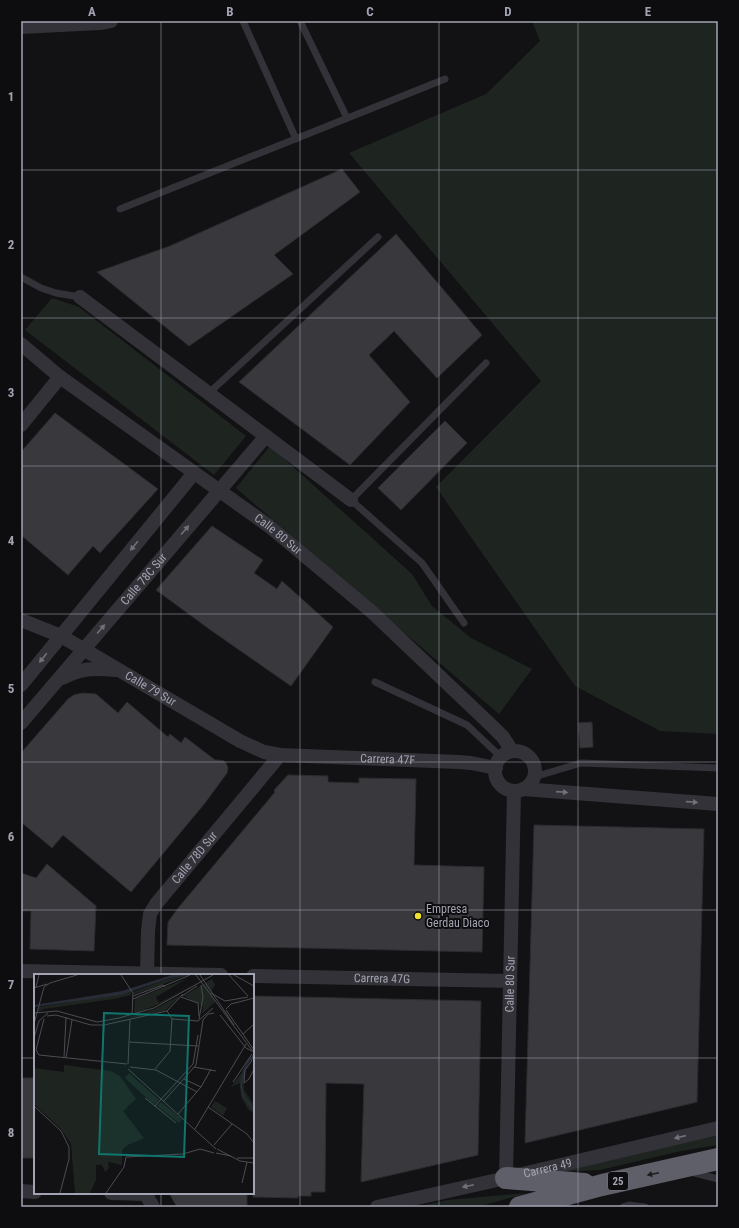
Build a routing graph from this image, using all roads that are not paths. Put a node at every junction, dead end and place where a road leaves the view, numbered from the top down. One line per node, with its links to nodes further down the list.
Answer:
1 (111, 21): 4 (street)
2 (243, 21): 7 (lane)
3 (300, 21): 6 (lane)
4 (21, 27)
5 (445, 79): 6 (lane)
6 (347, 118): 7 (lane)
7 (296, 139): 8 (lane)
8 (120, 209)
9 (378, 237): 15 (lane)
10 (21, 278): 11 (lane)
11 (80, 297): 15 (street)
12 (21, 344): 14 (street, Calle 80 Sur)
13 (486, 363): 20 (lane)
14 (60, 377): 16 (street); 18 (street, Calle 80 Sur)
15 (209, 393): 17 (street)
16 (21, 425)
17 (266, 436): 19 (street, Calle 78C Sur); 20 (street)
18 (194, 473): 19 (street, Calle 80 Sur); 23 (street, one-way to 23)
19 (219, 491): 24 (street, Calle 78C Sur, one-way to 19); 32 (street, Calle 80 Sur)
20 (351, 500): 22 (lane)
21 (21, 620): 23 (street, Calle 79 Sur)
22 (464, 623)
23 (61, 636): 24 (street, Calle 79 Sur); 28 (street, one-way to 28)
24 (84, 649): 25 (street, Calle 79 Sur); 26 (street, Calle 78C Sur)
25 (118, 670): 26 (street); 31 (street, Calle 79 Sur)
26 (58, 680): 29 (street, Calle 78C Sur)
27 (376, 682): 32 (lane)
28 (22, 683): 29 (street)
29 (47, 693): 30 (street, Calle 78C Sur)
30 (21, 723)
31 (280, 756): 32 (street, Carrera 47F); 38 (street, Calle 78D Sur)
32 (503, 759): 34 (street); 35 (street)
33 (718, 768): 34 (lane)
34 (534, 777): 35 (street)
35 (518, 790): 36 (street, one-way to 36); 40 (street, Calle 80 Sur)
36 (718, 804)
37 (21, 971): 38 (street)
38 (147, 974)
39 (254, 976): 40 (street, Carrera 47G)
40 (510, 981): 44 (street, Calle 80 Sur)
41 (718, 1128): 44 (street, Carrera 49, one-way to 44)
42 (718, 1159): 43 (highway, 25)
43 (676, 1168): 45 (lane); 46 (highway, 25, one-way to 46)
44 (506, 1178): 46 (highway); 51 (street, Carrera 49, one-way to 51)
45 (718, 1179)
46 (602, 1185): 52 (highway, 25)
47 (21, 1191): 48 (street)
48 (34, 1192)
49 (146, 1194): 50 (street)
50 (153, 1207)
51 (376, 1207)
52 (520, 1207)
53 (623, 1207): 54 (lane)
54 (645, 1207)

